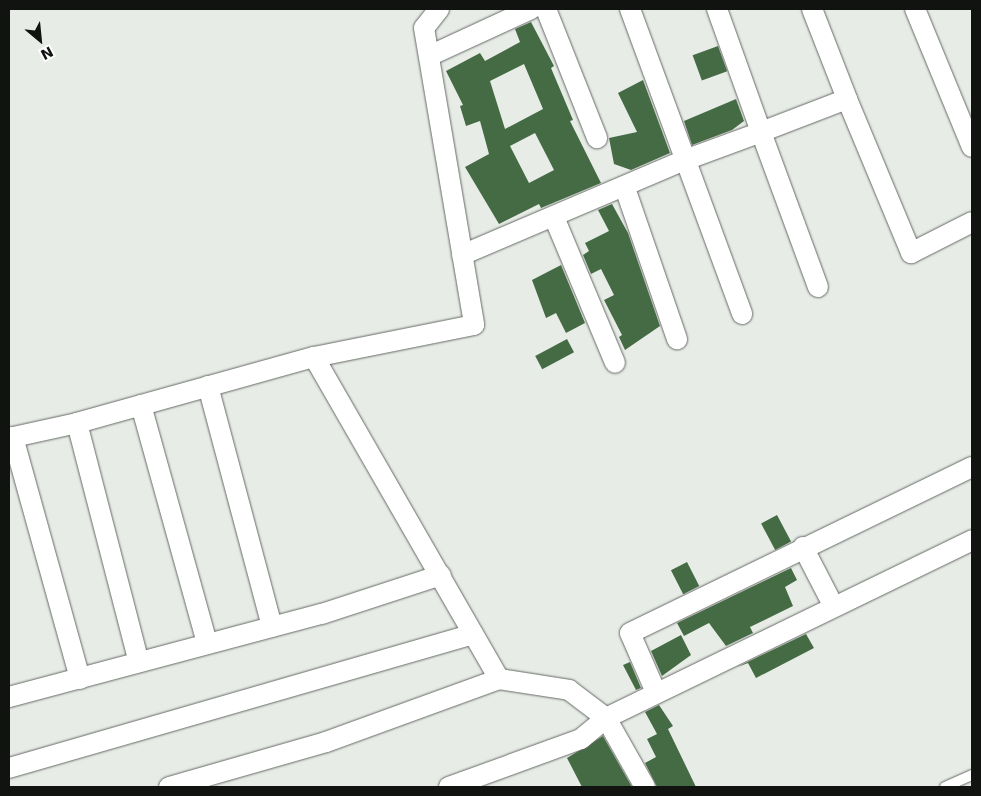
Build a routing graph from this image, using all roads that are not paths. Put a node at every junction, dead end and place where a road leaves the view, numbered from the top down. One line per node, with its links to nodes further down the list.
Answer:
1 (439, 9): 8 (street)
2 (531, 9): 8 (street)
3 (546, 9): 11 (street)
4 (630, 9): 13 (street)
5 (717, 9): 10 (street)
6 (812, 9): 9 (street)
7 (915, 9): 12 (street)
8 (429, 56): 17 (street)
9 (847, 99): 10 (street); 16 (street)
10 (761, 132): 13 (street); 18 (street)
11 (597, 138)
12 (972, 147)
13 (685, 160): 14 (street); 19 (street)
14 (625, 188): 15 (street); 20 (street)
15 (554, 217): 17 (street); 22 (street)
16 (972, 222)
17 (462, 255): 21 (street)
18 (818, 287)
19 (742, 314)
20 (677, 339)
21 (314, 357): 23 (street); 30 (street)
22 (615, 363)
23 (208, 386): 24 (street); 32 (street)
24 (141, 406): 25 (street); 34 (street)
25 (77, 423): 26 (street); 35 (street)
26 (11, 437): 36 (street)
27 (972, 468): 29 (street)
28 (972, 540): 31 (street)
29 (802, 547): 31 (street); 38 (street)
30 (441, 575): 32 (street); 33 (street)
31 (833, 605): 38 (street)
32 (272, 627): 34 (street)
33 (473, 634): 37 (street); 41 (street)
34 (208, 643): 35 (street)
35 (139, 662): 36 (street)
36 (80, 678): 39 (street)
37 (499, 679): 40 (street); 43 (street)
38 (655, 690): 40 (street)
39 (10, 691)
40 (606, 718): 44 (street); 45 (street)
41 (9, 768)
42 (972, 775): 46 (lane)
43 (169, 787)
44 (448, 787)
45 (645, 787)
46 (945, 787)

